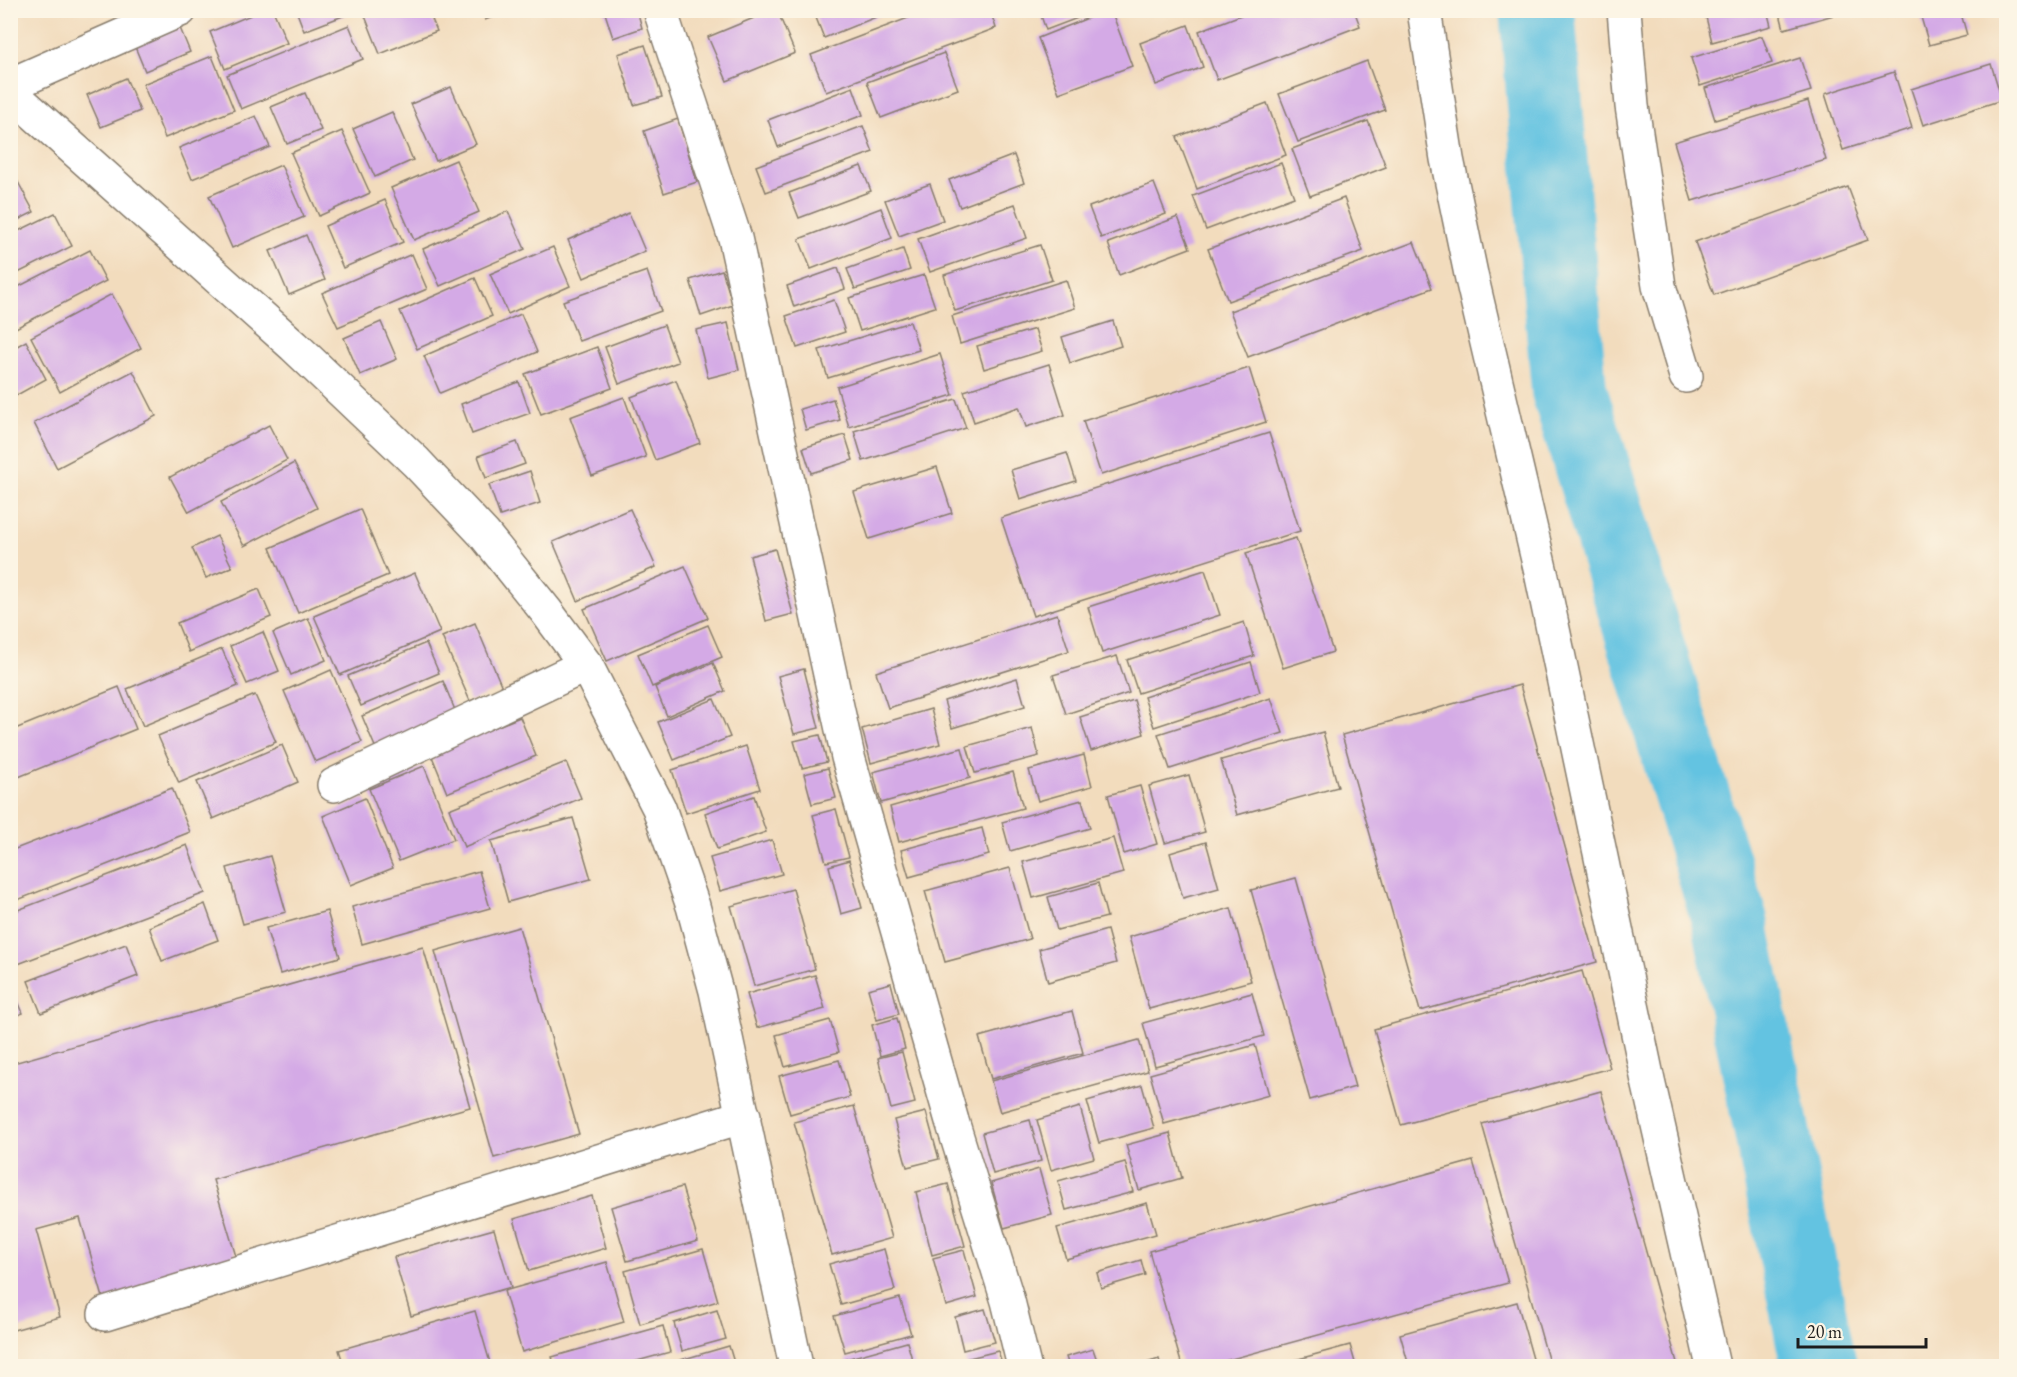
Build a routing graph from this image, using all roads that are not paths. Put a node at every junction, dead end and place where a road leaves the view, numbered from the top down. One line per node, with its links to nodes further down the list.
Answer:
1 (180, 10): 5 (street)
2 (660, 10): 13 (street)
3 (1424, 10): 14 (street)
4 (1624, 10): 7 (street)
5 (10, 85)
6 (10, 92): 8 (street)
7 (1686, 376)
8 (586, 665): 9 (street); 10 (street)
9 (334, 785)
10 (744, 1116): 11 (street); 12 (street)
11 (105, 1314)
12 (796, 1366)
13 (1024, 1366)
14 (1713, 1366)

